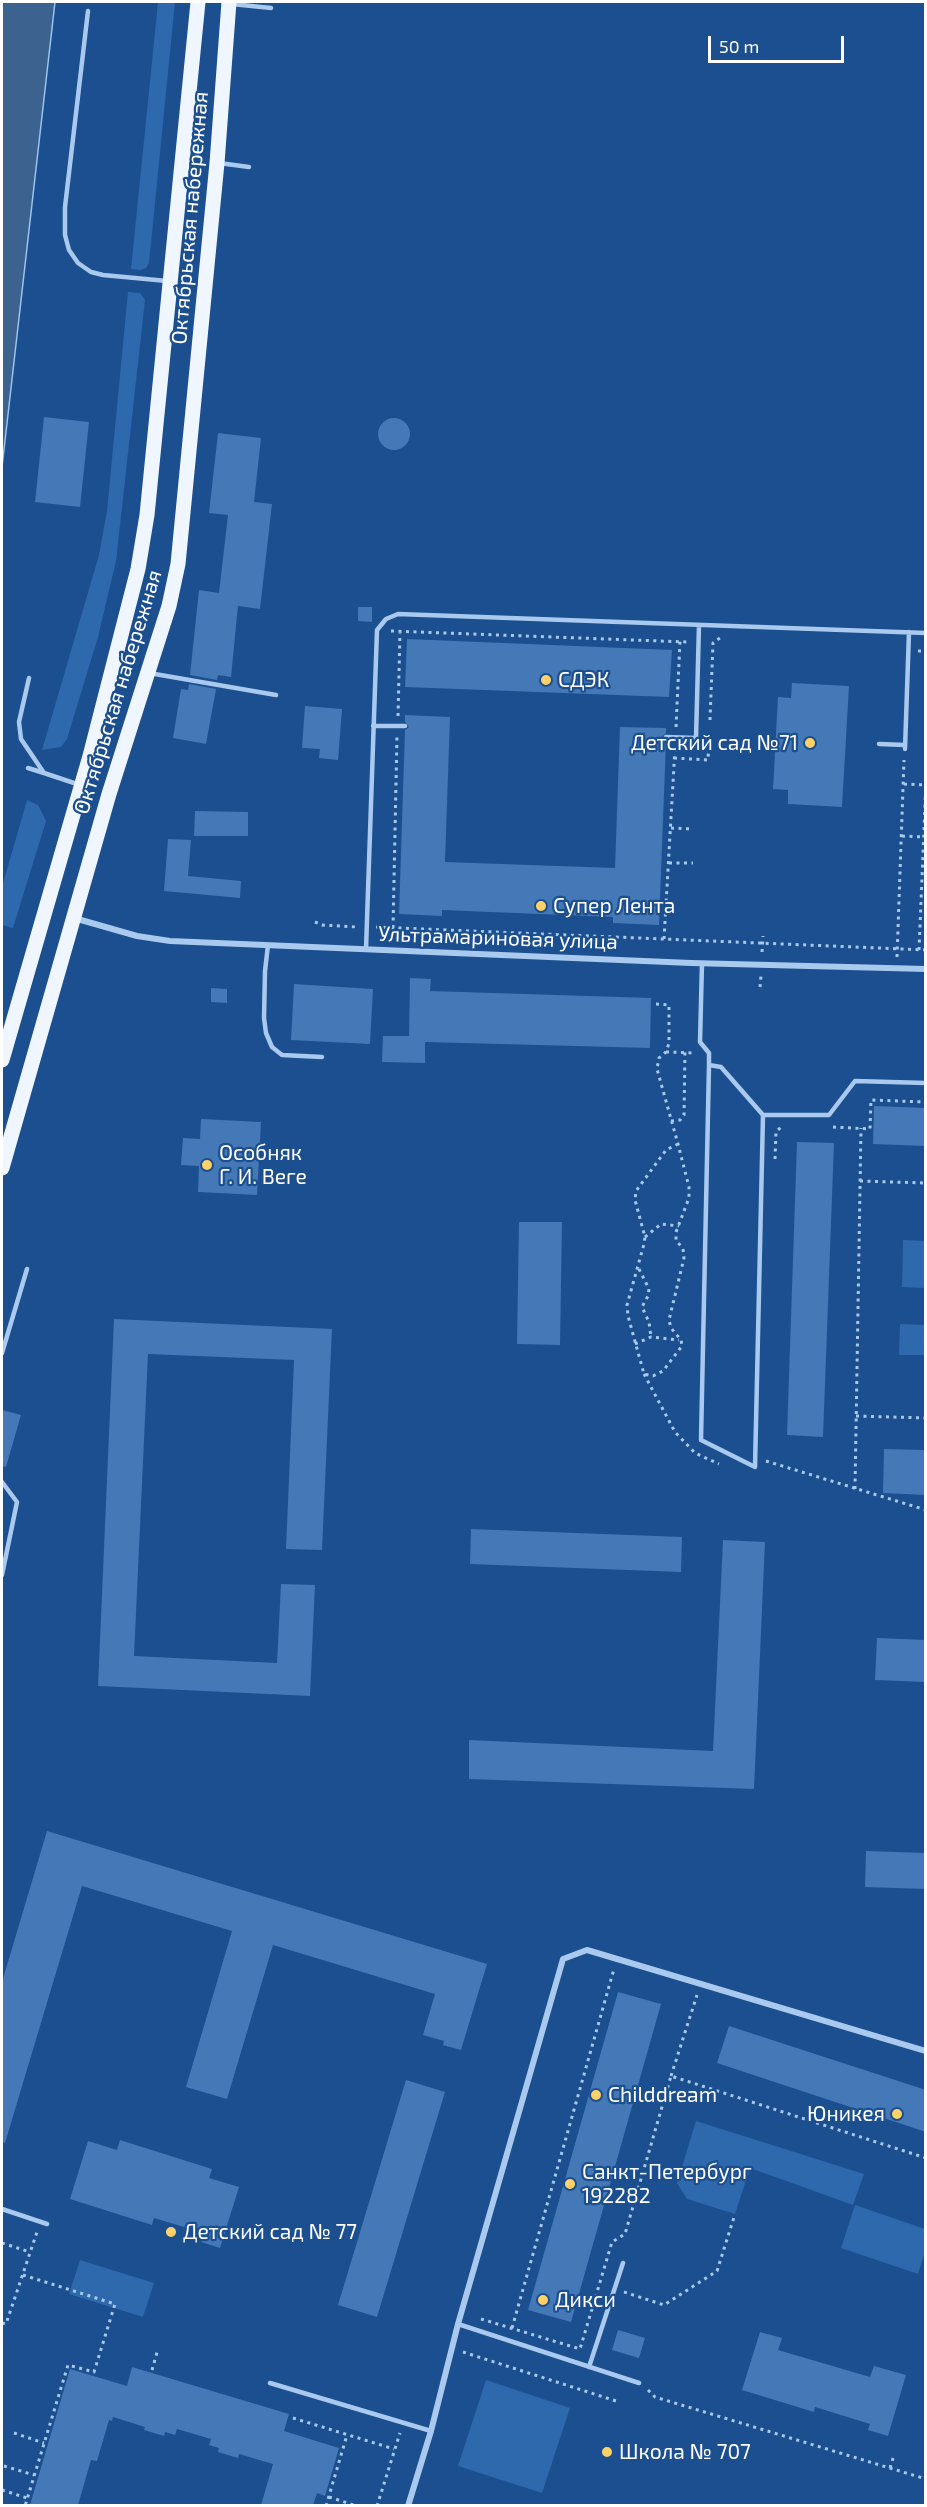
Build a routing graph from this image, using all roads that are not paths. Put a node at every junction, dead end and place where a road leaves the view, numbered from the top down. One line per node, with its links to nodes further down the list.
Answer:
1 (198, 2): 7 (main road, Октябрьская набережная)
2 (229, 3): 3 (lane); 5 (main road, Октябрьская набережная)
3 (271, 8)
4 (88, 11): 7 (lane)
5 (217, 163): 6 (lane); 11 (main road, Октябрьская набережная)
6 (249, 167)
7 (170, 281): 20 (main road, Октябрьская набережная)
8 (699, 625): 9 (lane); 14 (lane); 16 (lane)
9 (909, 632): 10 (lane); 17 (lane)
10 (926, 633)
11 (147, 672): 13 (lane); 21 (main road, Октябрьская набережная)
12 (29, 678): 19 (lane)
13 (276, 695)
14 (373, 726): 15 (lane); 23 (lane)
15 (405, 726)
16 (666, 737)
17 (879, 744)
18 (28, 768): 19 (lane)
19 (44, 773): 20 (lane)
20 (81, 786): 27 (main road, Октябрьская набережная)
21 (72, 918): 22 (street, Ультрамариновая улица); 31 (main road, Октябрьская набережная)
22 (268, 945): 23 (street, Ультрамариновая улица); 26 (lane)
23 (366, 949): 24 (street, Ультрамариновая улица)
24 (702, 963): 25 (street, Ультрамариновая улица); 28 (lane)
25 (926, 969)
26 (322, 1057)
27 (2, 1060)
28 (709, 1065): 30 (lane); 30 (lane)
29 (926, 1083): 30 (lane)
30 (763, 1115)
31 (2, 1168)
32 (27, 1269): 33 (lane)
33 (2, 1353)
34 (2, 1482): 35 (lane)
35 (2, 1575)
36 (926, 2051): 40 (street)
37 (2, 2209): 38 (lane)
38 (47, 2224)
39 (623, 2263): 41 (lane)
40 (458, 2324): 41 (lane); 44 (street)
41 (589, 2367): 43 (lane)
42 (270, 2383): 44 (lane)
43 (639, 2383)
44 (431, 2431): 45 (street)
45 (408, 2505)

